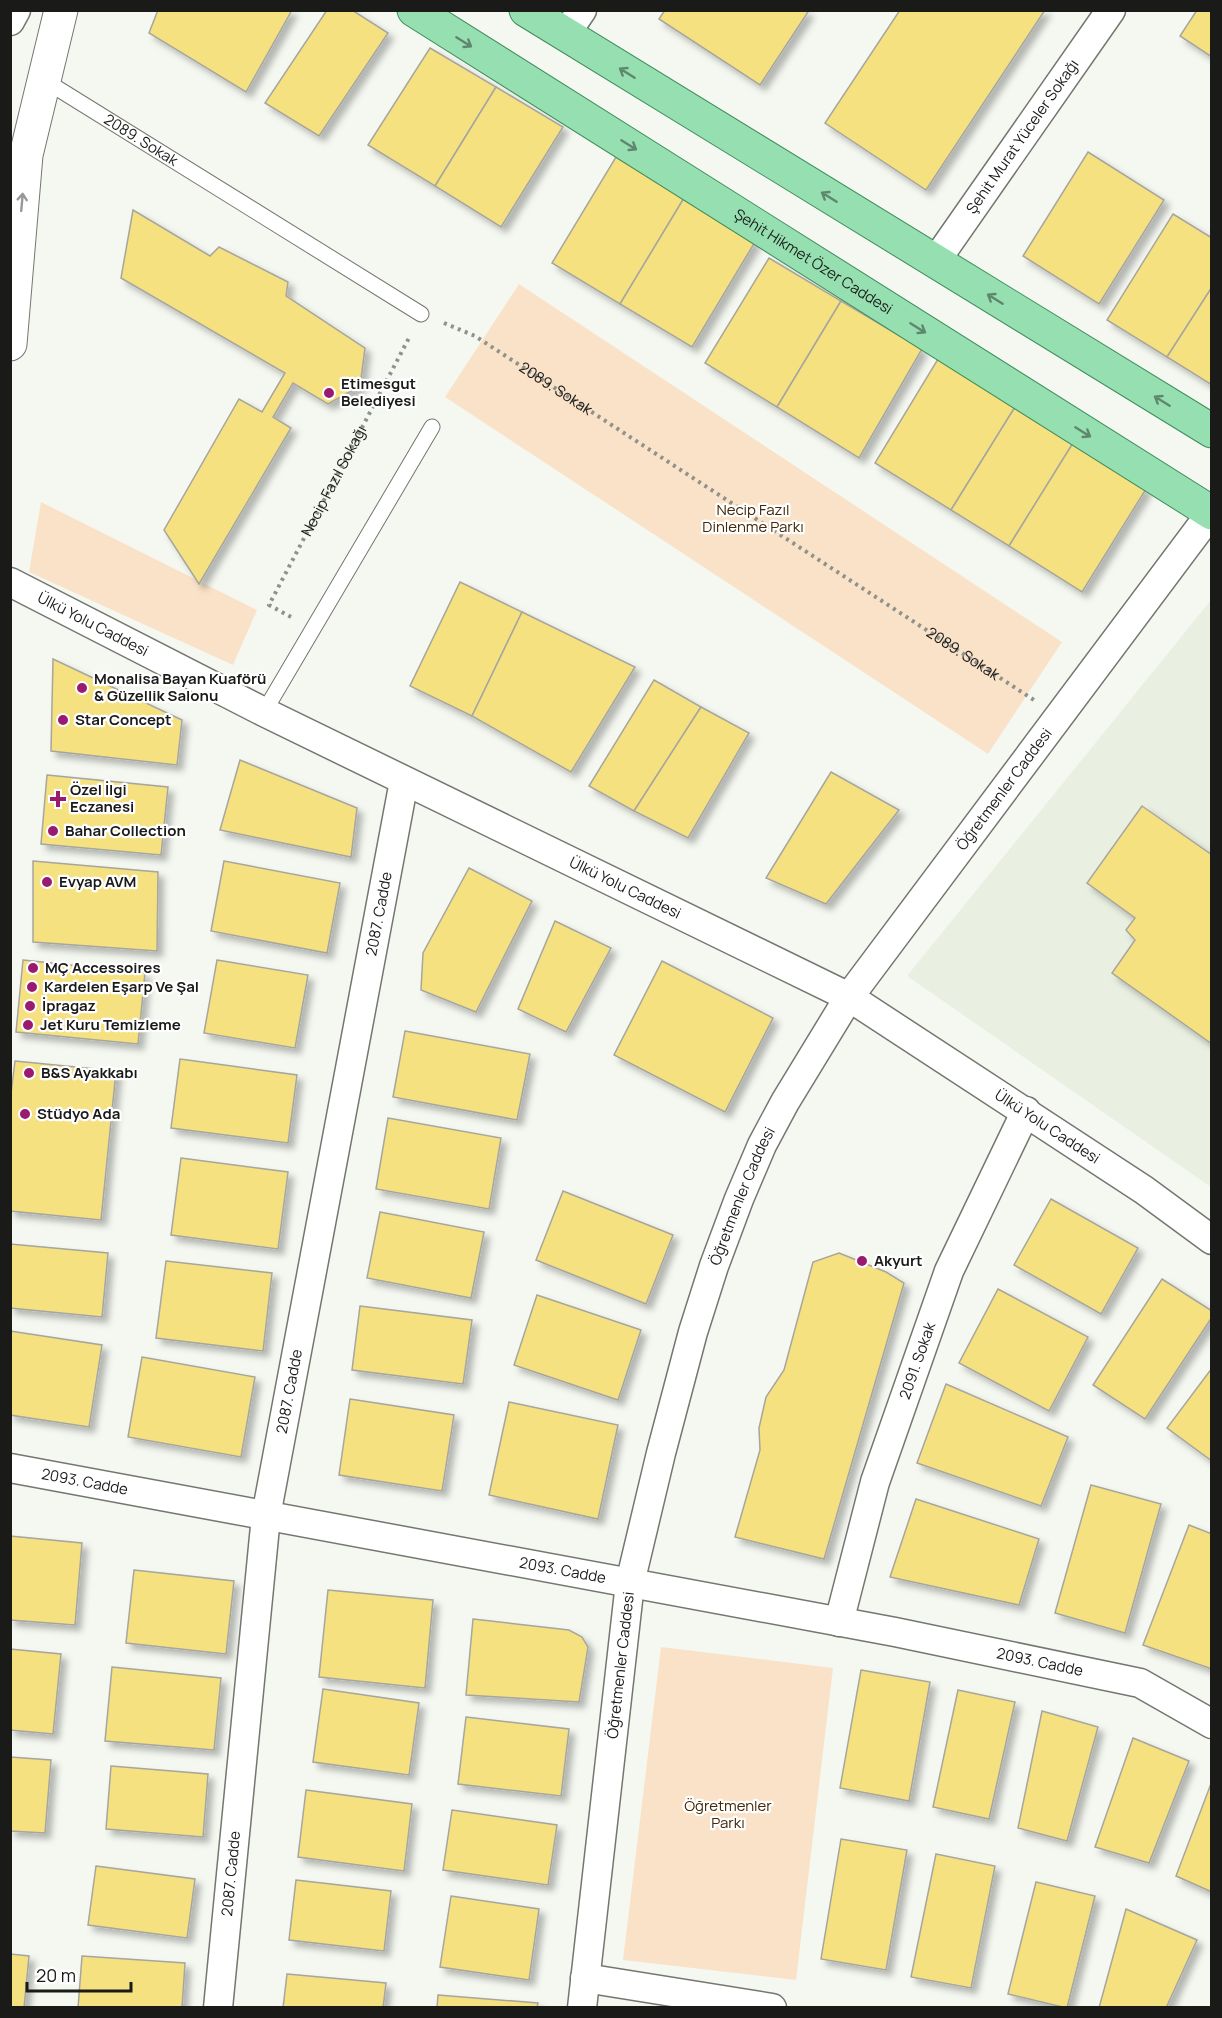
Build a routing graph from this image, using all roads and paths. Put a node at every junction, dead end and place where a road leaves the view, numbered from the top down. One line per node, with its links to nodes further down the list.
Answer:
1 (16, 10): 6 (street)
2 (61, 10): 8 (street)
3 (414, 10): 14 (main road, Şehit Hikmet Özer Caddesi, one-way to 14)
4 (526, 10): 7 (main road)
5 (1110, 10): 9 (street, Şehit Murat Yüceler Sokağı)
6 (10, 21)
7 (574, 23): 9 (main road, one-way to 7)
8 (44, 80): 10 (lane, 2089. Sokak); 11 (street, one-way to 8)
9 (935, 262): 13 (main road, one-way to 9)
10 (421, 314): 16 (path, Necip Fazıl Sokağı); 18 (path, 2089. Sokak)
11 (10, 344)
12 (432, 427): 16 (lane)
13 (1212, 431)
14 (1211, 513): 18 (street, Öğretmenler Caddesi)
15 (10, 582): 17 (street, Ülkü Yolu Caddesi)
16 (313, 629): 17 (lane)
17 (264, 712): 19 (street, Ülkü Yolu Caddesi)
18 (1059, 716): 20 (street, Öğretmenler Caddesi)
19 (404, 781): 20 (street, Ülkü Yolu Caddesi); 24 (street, 2087. Cadde)
20 (849, 997): 21 (street, Ülkü Yolu Caddesi); 25 (street, Öğretmenler Caddesi)
21 (1026, 1111): 22 (street, Ülkü Yolu Caddesi); 26 (street, 2091. Sokak)
22 (1212, 1240)
23 (10, 1468): 24 (street, 2093. Cadde)
24 (266, 1515): 25 (street, 2093. Cadde); 29 (street, 2087. Cadde)
25 (630, 1583): 26 (street, 2093. Cadde); 28 (street, Öğretmenler Caddesi)
26 (839, 1622): 27 (street, 2093. Cadde)
27 (1212, 1724)
28 (585, 1978): 30 (street, Öğretmenler Caddesi); 31 (street)
29 (218, 2007)
30 (582, 2007)
31 (772, 2007)

